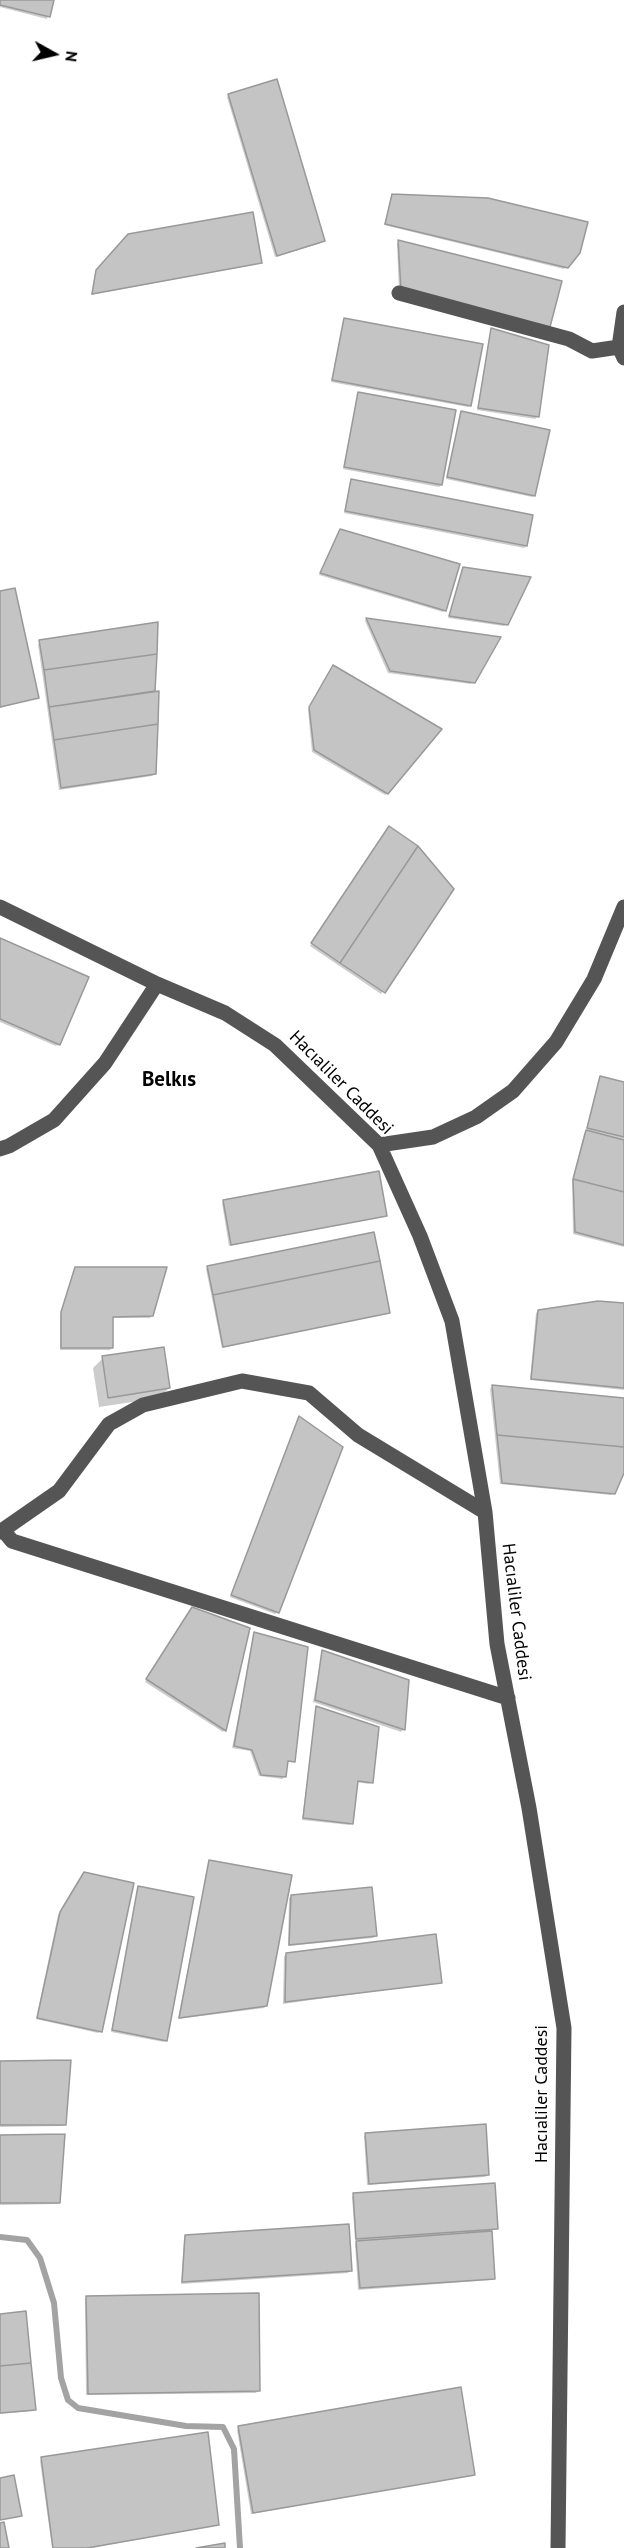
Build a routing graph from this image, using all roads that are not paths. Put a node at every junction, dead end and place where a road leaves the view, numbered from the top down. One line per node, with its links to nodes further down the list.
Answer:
1 (399, 294): 3 (street)
2 (624, 312): 3 (street)
3 (621, 352)
4 (0, 907): 6 (street, Hacıaliler Caddesi)
5 (624, 907): 7 (street)
6 (157, 984): 7 (street, Hacıaliler Caddesi); 8 (street)
7 (379, 1145): 9 (street, Hacıaliler Caddesi)
8 (0, 1149)
9 (485, 1512): 10 (street); 11 (street, Hacıaliler Caddesi)
10 (2, 1531): 11 (street)
11 (507, 1698): 12 (street, Hacıaliler Caddesi)
12 (558, 2548)

